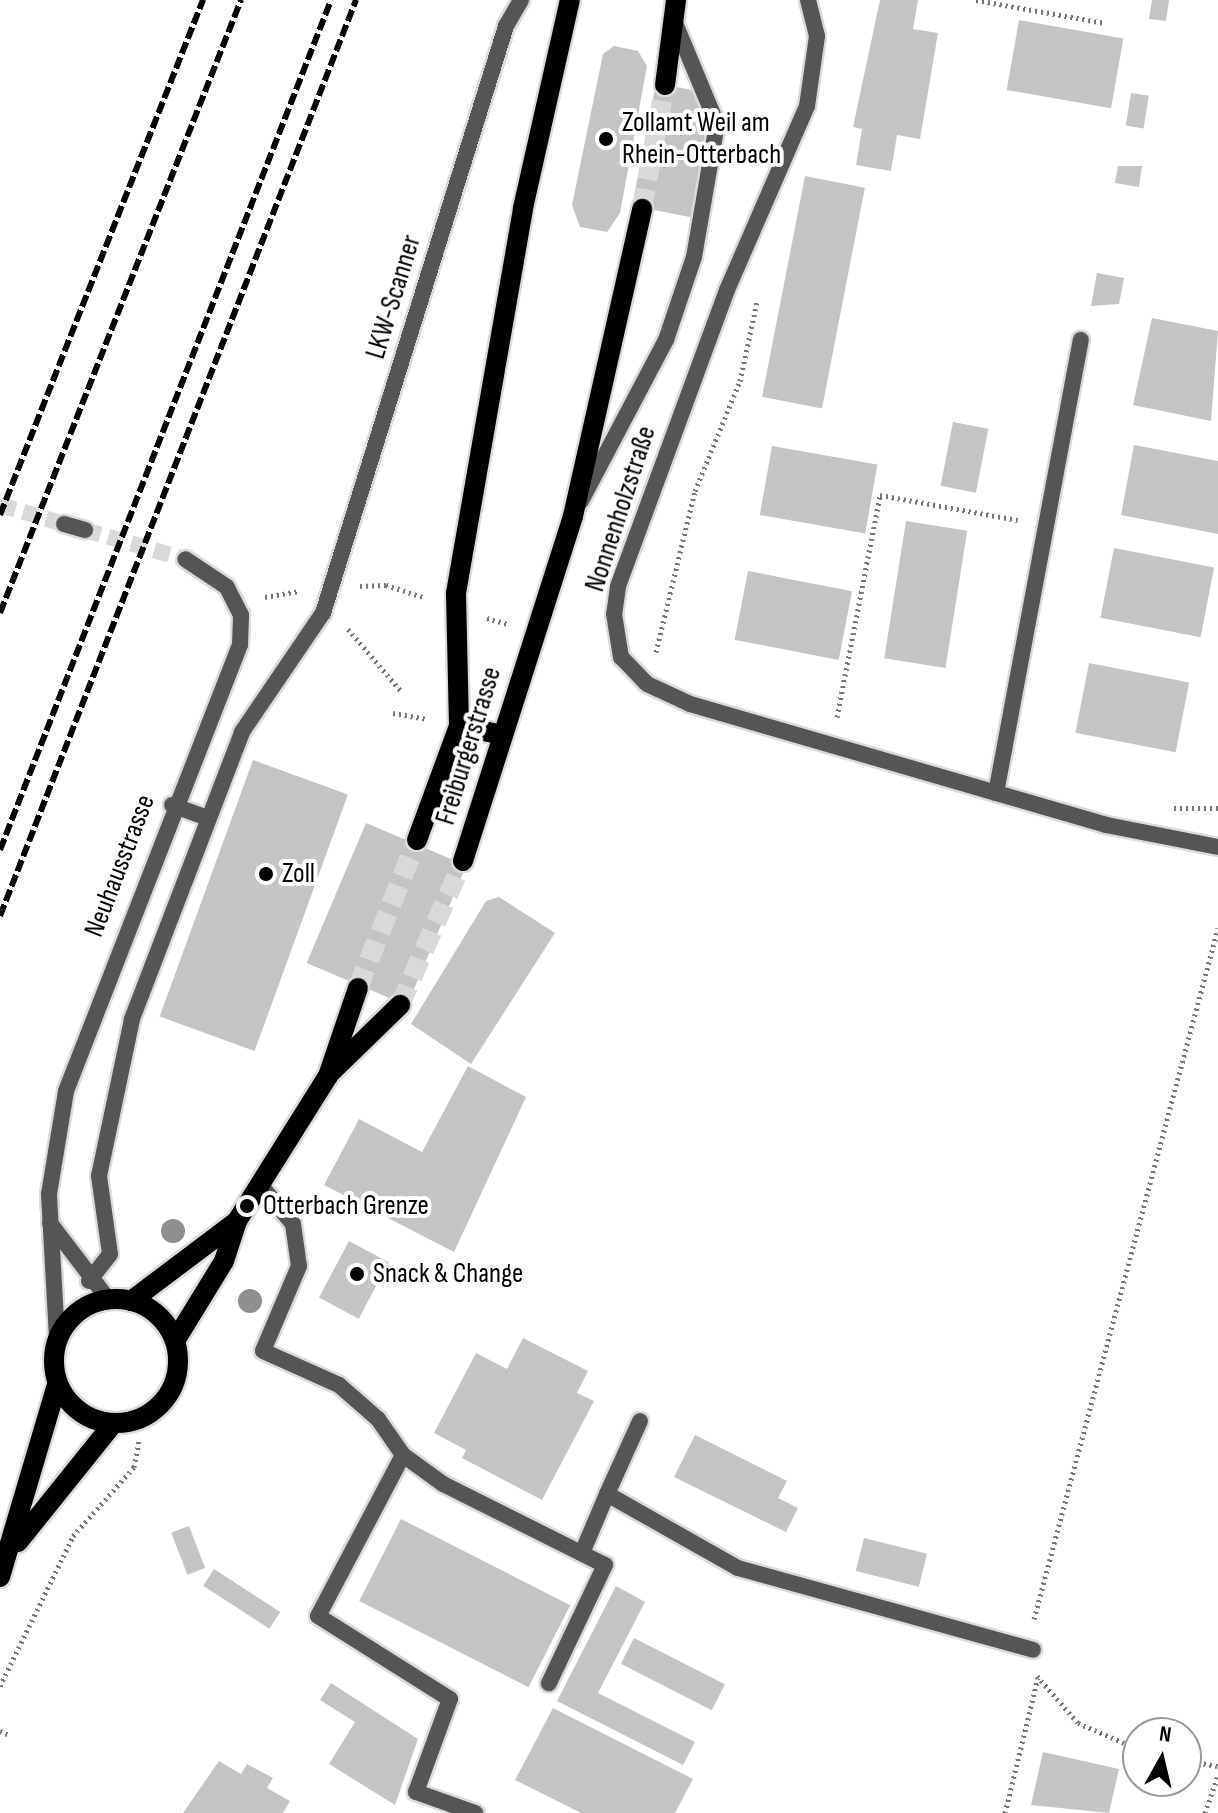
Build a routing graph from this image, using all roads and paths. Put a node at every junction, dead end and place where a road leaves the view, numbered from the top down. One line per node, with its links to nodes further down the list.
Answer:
1 (521, 0): 25 (street, LKW-Scanner)
2 (570, 0): 17 (main road, Freiburgerstrasse)
3 (676, 0): 6 (main road)
4 (808, 0): 19 (street, Nonnenholzstraße)
5 (976, 0): 7 (path)
6 (675, 23): 8 (main road); 12 (street)
7 (1105, 23)
8 (665, 85)
9 (642, 209): 12 (main road, Freiburgerstrasse)
10 (756, 289): 19 (path)
11 (1081, 340): 14 (street)
12 (573, 516): 18 (main road, Freiburgerstrasse)
13 (64, 524): 15 (street)
14 (1046, 525): 22 (path); 23 (street)
15 (85, 530)
16 (185, 559): 24 (street, Neuhausstrasse)
17 (455, 606): 18 (path); 20 (main road, Freiburgerstrasse)
18 (530, 640): 21 (main road, Freiburgerstrasse)
19 (647, 684): 22 (street)
20 (459, 726): 21 (main road); 26 (main road, Freiburgerstrasse)
21 (503, 735): 28 (main road, Freiburgerstrasse)
22 (832, 746): 23 (street)
23 (996, 793): 27 (street)
24 (172, 805): 25 (street); 35 (street, Neuhausstrasse)
25 (208, 818): 36 (street, LKW-Scanner)
26 (417, 840)
27 (1218, 847)
28 (463, 861)
29 (1218, 928): 50 (path)
30 (358, 988): 32 (main road)
31 (400, 1005): 32 (main road)
32 (328, 1076): 33 (main road)
33 (262, 1187): 34 (main road); 45 (street)
34 (237, 1221): 38 (main road); 40 (main road)
35 (50, 1223): 36 (street); 39 (street, Neuhausstrasse)
36 (89, 1281): 37 (street)
37 (108, 1299): 38 (main road); 39 (main road)
38 (131, 1301): 40 (main road)
39 (57, 1338): 41 (main road)
40 (175, 1341): 42 (main road)
41 (57, 1385): 44 (main road); 47 (main road)
42 (134, 1421): 44 (main road); 53 (path)
43 (640, 1421): 46 (street)
44 (113, 1424): 47 (main road)
45 (403, 1455): 48 (street); 58 (street)
46 (607, 1494): 48 (street); 50 (street)
47 (14, 1548): 49 (main road)
48 (582, 1553): 52 (street)
49 (0, 1577)
50 (1033, 1650): 51 (path)
51 (1038, 1678): 56 (path); 59 (path)
52 (549, 1683)
53 (0, 1686)
54 (0, 1731): 55 (path)
55 (7, 1734)
56 (1122, 1742)
57 (1218, 1775): 60 (path)
58 (475, 1813)
59 (1005, 1813)
60 (1205, 1813)

